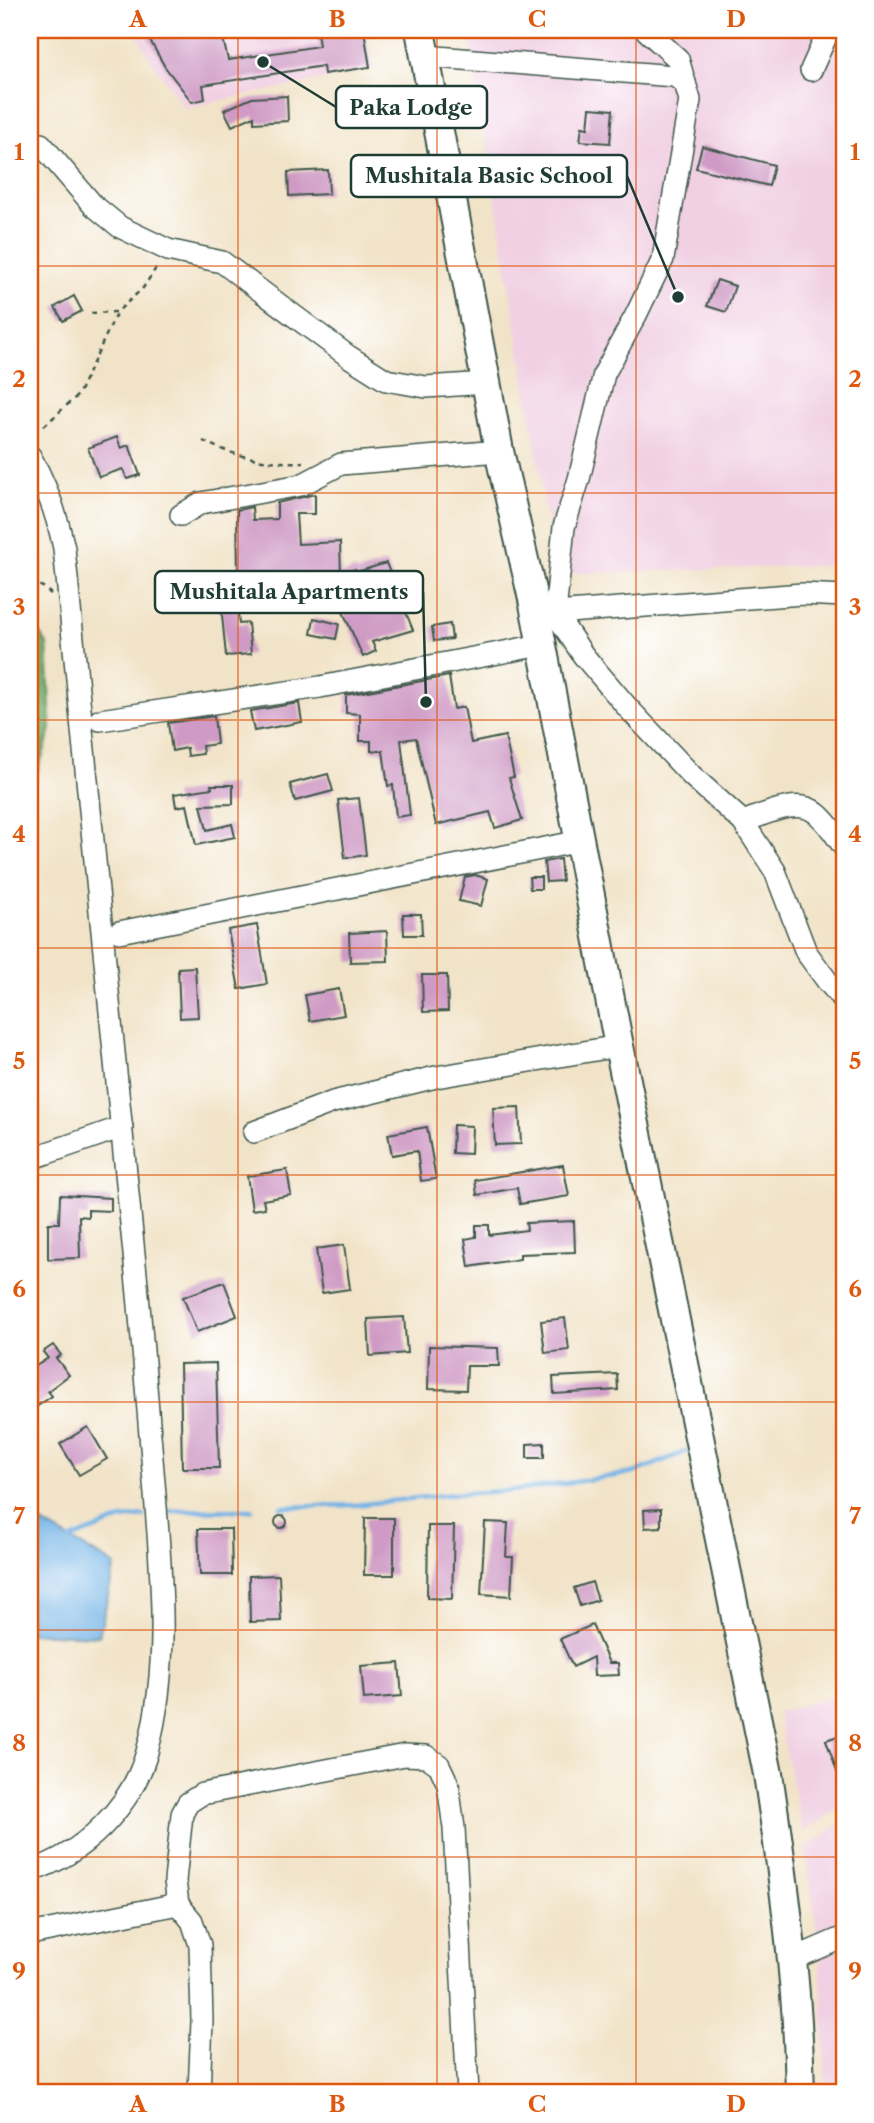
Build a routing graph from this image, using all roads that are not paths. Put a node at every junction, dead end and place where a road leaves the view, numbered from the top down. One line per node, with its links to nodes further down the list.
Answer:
1 (646, 30): 5 (street)
2 (829, 30): 4 (street)
3 (422, 43): 5 (street); 7 (main road)
4 (811, 70)
5 (685, 83): 12 (street)
6 (30, 142): 7 (street)
7 (487, 383): 8 (main road)
8 (499, 451): 10 (street); 12 (main road)
9 (30, 456): 21 (street)
10 (181, 515)
11 (844, 596): 12 (street)
12 (545, 612): 13 (main road); 15 (street)
13 (541, 645): 14 (street); 16 (main road)
14 (100, 720)
15 (743, 822): 17 (street); 19 (street)
16 (581, 841): 18 (street); 20 (main road)
17 (844, 847)
18 (119, 932)
19 (844, 1000)
20 (620, 1046): 22 (street); 28 (main road)
21 (122, 1127): 23 (street); 24 (street)
22 (254, 1132)
23 (30, 1159)
24 (30, 1871)
25 (178, 1904): 26 (street); 29 (street); 30 (street)
26 (30, 1934)
27 (844, 1937): 28 (street)
28 (793, 1959): 31 (main road)
29 (199, 2093)
30 (468, 2093)
31 (800, 2093)

